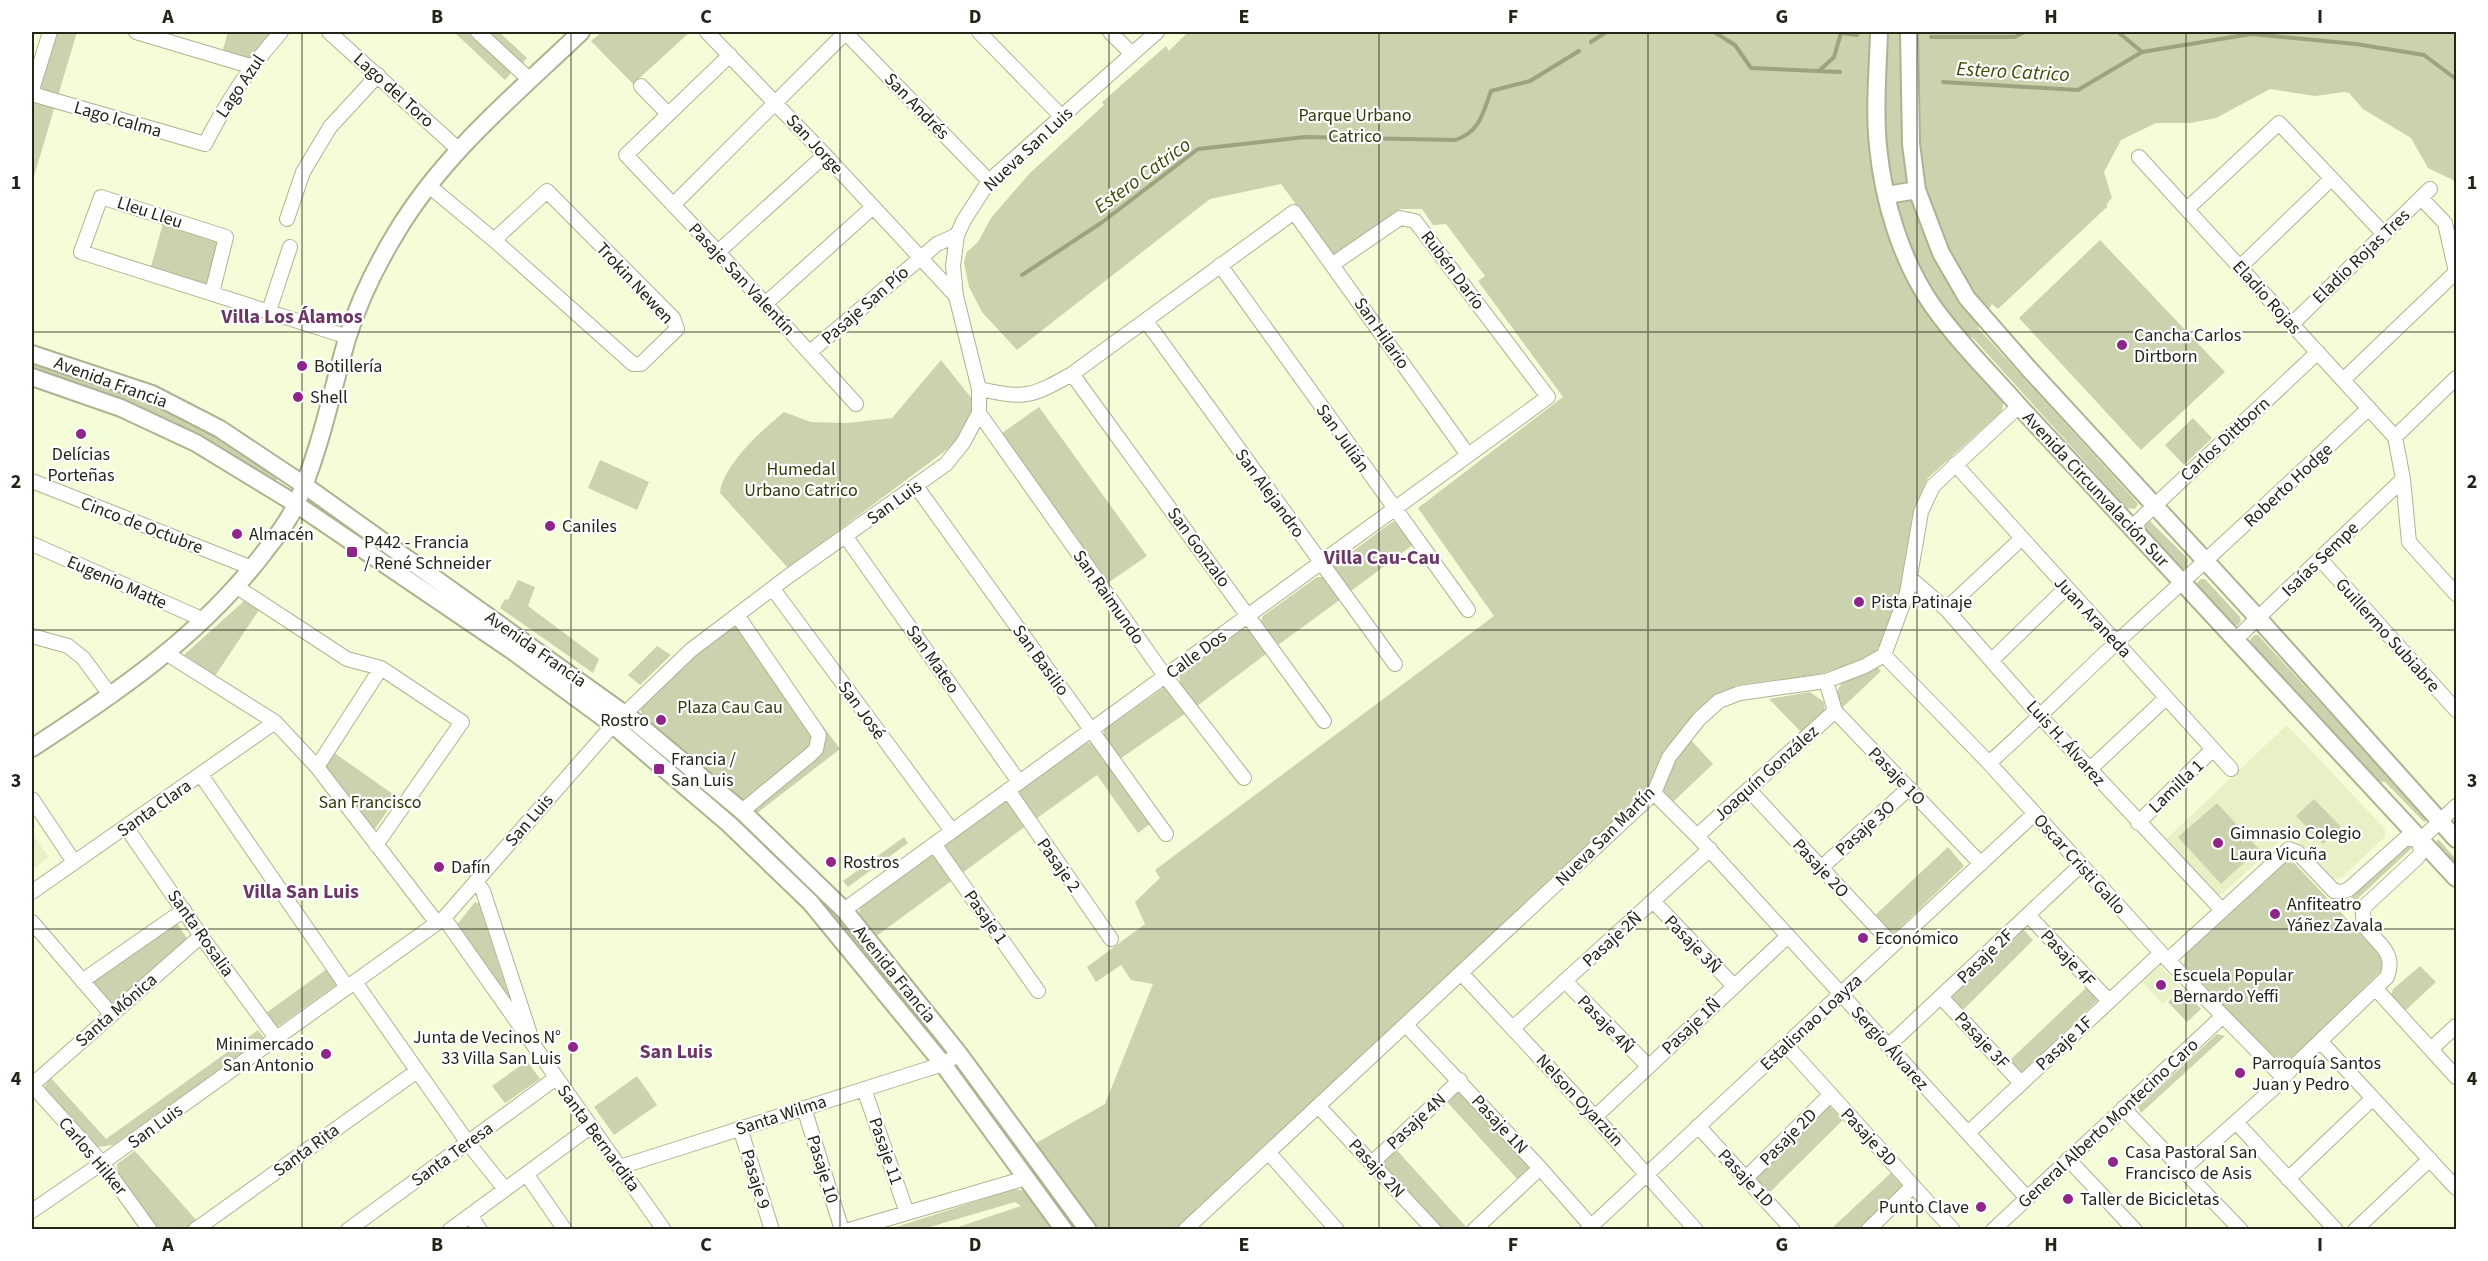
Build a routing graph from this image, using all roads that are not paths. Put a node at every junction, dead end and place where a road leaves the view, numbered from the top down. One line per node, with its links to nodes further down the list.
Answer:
1 (50, 32): 21 (street)
2 (136, 32): 17 (street)
3 (280, 32): 17 (street, Lago Azul)
4 (329, 32): 18 (street, Lago del Toro)
5 (478, 32): 19 (street)
6 (581, 32): 19 (main road)
7 (707, 32): 16 (street, San Jorge)
8 (846, 32): 22 (street); 30 (street, San Andrés)
9 (979, 32): 24 (street)
10 (1110, 32): 15 (street)
11 (1157, 32): 13 (street, Nueva San Luis)
12 (1879, 32): 33 (main road, Avenida Circunvalación Sur)
13 (1144, 37): 15 (street, Nueva San Luis)
14 (1909, 40): 32 (main road, Avenida Circunvalación Sur)
15 (1132, 54): 24 (street, Nueva San Luis)
16 (730, 55): 22 (street, San Jorge); 23 (street)
17 (250, 66): 25 (street, Lago Azul)
18 (378, 75): 26 (street, Lago del Toro); 37 (street)
19 (530, 80): 26 (main road)
20 (641, 86): 23 (street)
21 (32, 92): 25 (street, Lago Icalma)
22 (775, 102): 27 (street, San Jorge); 34 (street)
23 (668, 114): 34 (street, Pasaje San Valentín)
24 (1062, 117): 30 (street, Nueva San Luis)
25 (205, 144)
26 (458, 149): 31 (main road)
27 (825, 155): 35 (street, San Jorge); 42 (street)
28 (2139, 157): 36 (street, Eladio Rojas)
29 (2331, 179): 36 (street); 38 (street); 46 (street)
30 (989, 181): 39 (street, Nueva San Luis)
31 (428, 185): 40 (street, Trokin Newen); 54 (main road)
32 (1917, 190): 33 (main road); 76 (main road, Avenida Circunvalación Sur)
33 (1887, 195): 65 (main road, Avenida Circunvalación Sur)
34 (673, 205): 42 (street, Pasaje San Valentín)
35 (873, 207): 43 (street, San Jorge); 50 (street)
36 (2187, 209): 46 (street, Eladio Rojas)
37 (287, 219)
38 (2383, 233): 47 (street, Eladio Rojas Tres); 53 (street, Eladio Rojas Tres)
39 (957, 235): 43 (street); 49 (street, Nueva San Luis)
40 (494, 240): 40 (street, Trokin Newen)
41 (290, 247): 51 (street)
42 (718, 252): 50 (street, Pasaje San Valentín)
43 (920, 258): 49 (street, San Jorge); 55 (street, Pasaje San Pío)
44 (1333, 264): 45 (street, San Hilario); 63 (street, Rubén Darío); 69 (street, San Hilario)
45 (1220, 265): 52 (street); 77 (street, San Julián)
46 (2240, 267): 53 (street, Eladio Rojas)
47 (2457, 272): 61 (street)
48 (212, 293): 48 (street, Lleu Lleu); 51 (street, Lleu Lleu)
49 (956, 296): 62 (street, San Luis)
50 (765, 304): 55 (street, Pasaje San Valentín)
51 (269, 311): 54 (street, Lleu Lleu)
52 (1146, 321): 58 (street); 84 (street, San Alejandro)
53 (2292, 324): 56 (street, Eladio Rojas)
54 (348, 337): 73 (main road)
55 (810, 352): 64 (street, Pasaje San Valentín)
56 (2318, 352): 61 (street, Eladio Rojas); 76 (street, Carlos Dittborn)
57 (32, 354): 73 (main road, Avenida Francia)
58 (1072, 374): 62 (street); 97 (street, San Gonzalo)
59 (32, 377): 75 (main road, Avenida Francia)
60 (2457, 378): 68 (street)
61 (2343, 380): 66 (street, Eladio Rojas)
62 (979, 389): 67 (street, San Luis)
63 (1548, 397): 69 (street, Calle Dos)
64 (856, 404)
65 (2019, 406): 70 (street); 78 (main road, Avenida Circunvalación Sur)
66 (2369, 408): 68 (street, Eladio Rojas); 83 (street, Roberto Hodge)
67 (979, 413): 74 (street, San Luis); 109 (street, San Raimundo)
68 (2395, 437): 71 (street)
69 (1468, 455): 77 (street, Calle Dos)
70 (1955, 464): 80 (street, Juan Araneda); 86 (street)
71 (2403, 478): 82 (street, Isaías Sempe); 93 (street)
72 (32, 481): 85 (street, Cinco de Octubre)
73 (304, 484): 75 (main road); 87 (main road, Avenida Francia)
74 (916, 486): 79 (street, San Luis); 120 (street, San Basilio)
75 (296, 504): 85 (main road); 92 (main road, Avenida Francia)
76 (2154, 505): 78 (street, Carlos Dittborn); 83 (main road, Avenida Circunvalación Sur)
77 (1394, 510): 84 (street, Calle Dos); 95 (street, San Julián)
78 (2132, 527): 88 (main road, Avenida Circunvalación Sur)
79 (846, 537): 91 (street, San Luis); 129 (street, San Mateo)
80 (2021, 539): 90 (street, Juan Araneda); 94 (street)
81 (32, 544): 99 (street, Eugenio Matte)
82 (2320, 559): 98 (street, Isaías Sempe); 113 (street, Guillermo Subiabre)
83 (2206, 561): 88 (street, Roberto Hodge); 98 (main road, Avenida Circunvalación Sur)
84 (1320, 563): 97 (street, Calle Dos); 107 (street, San Alejandro)
85 (252, 568): 89 (main road)
86 (1910, 578): 94 (street, Luis H. Álvarez); 105 (street)
87 (437, 579): 92 (main road); 103 (main road, Avenida Francia)
88 (2184, 583): 101 (main road, Avenida Circunvalación Sur); 102 (street, Roberto Hodge)
89 (237, 587): 99 (main road); 108 (street)
90 (2066, 588): 102 (street, Juan Araneda); 106 (street)
91 (773, 589): 96 (street, San Luis); 141 (street, San José)
92 (426, 594): 103 (main road, Avenida Francia)
93 (2457, 594)
94 (1946, 609): 106 (street, Luis H. Álvarez)
95 (1468, 610)
96 (737, 615): 115 (street, San Luis); 135 (street)
97 (1248, 615): 109 (street, Calle Dos); 117 (street, San Gonzalo)
98 (2258, 618): 101 (street, Isaías Sempe); 137 (main road, Avenida Circunvalación Sur)
99 (202, 619): 104 (main road)
100 (32, 636): 111 (street)
101 (2236, 639): 145 (main road, Avenida Circunvalación Sur)
102 (2117, 642): 112 (street, Juan Araneda); 116 (street, Roberto Hodge)
103 (518, 646): 115 (main road, Avenida Francia); 119 (main road, Avenida Francia)
104 (166, 653): 111 (main road); 118 (street)
105 (1884, 655): 110 (street, Nueva San Martín); 123 (street, Oscar Cristi Gallo)
106 (1992, 660): 116 (street, Luis H. Álvarez)
107 (1395, 664)
108 (381, 668): 124 (street); 147 (street)
109 (1165, 676): 120 (street, Calle Dos); 128 (street, San Raimundo)
110 (1826, 681): 114 (street, Pasaje 1O); 132 (street, Nueva San Martín)
111 (111, 696): 121 (main road)
112 (2166, 698): 122 (street, Juan Araneda); 125 (street)
113 (2457, 710)
114 (1835, 711): 130 (street, Pasaje 1O); 131 (street, Joaquín González)
115 (625, 713): 119 (street, San Luis); 135 (main road, Avenida Francia)
116 (2041, 717): 123 (street, Roberto Hodge); 125 (street, Luis H. Álvarez)
117 (1324, 721)
118 (275, 722): 124 (street); 127 (street, Santa Clara)
119 (613, 725): 139 (main road, Avenida Francia); 154 (street, San Luis)
120 (1091, 730): 129 (street, Calle Dos); 142 (street, San Basilio)
121 (32, 748)
122 (2213, 749): 126 (street, Juan Araneda); 138 (street, Lamilla 1)
123 (1989, 763): 136 (street, Oscar Cristi Gallo)
124 (317, 767): 147 (street)
125 (2090, 769): 138 (street, Luis H. Álvarez)
126 (2231, 769)
127 (201, 775): 140 (street, Santa Clara); 173 (street)
128 (1244, 778)
129 (1014, 786): 141 (street, Calle Dos); 167 (street, Pasaje 2)
130 (1909, 788): 150 (street, Pasaje 1O); 152 (street, Pasaje 3O)
131 (1749, 790): 143 (street, Joaquín González); 152 (street, Pasaje 2O)
132 (1654, 793): 143 (street, Sergio Álvarez); 170 (street, Nueva San Martín)
133 (32, 799): 149 (street)
134 (2457, 806): 137 (street)
135 (742, 811): 139 (main road); 155 (main road, Avenida Francia)
136 (2034, 814): 150 (street, Estalisnao Loayza); 151 (street, Oscar Cristi Gallo)
137 (2440, 821): 144 (main road, Avenida Circunvalación Sur); 145 (street)
138 (2138, 823): 159 (street, Luis H. Álvarez)
139 (729, 824): 158 (main road, Avenida Francia)
140 (126, 827): 149 (street, Santa Clara); 160 (street, Santa Rosalia)
141 (952, 831): 146 (street, Calle Dos)
142 (1166, 834)
143 (1697, 836): 148 (street, Sergio Álvarez)
144 (2457, 839)
145 (2420, 840): 153 (main road, Avenida Circunvalación Sur); 159 (street); 175 (street)
146 (934, 844): 161 (street, Calle Dos); 176 (street, Pasaje 1)
147 (376, 845): 163 (street)
148 (1710, 849): 157 (street, Pasaje 2Ñ); 166 (street, Sergio Álvarez)
149 (74, 862): 156 (street, Santa Clara)
150 (1981, 864): 168 (street, Estalisnao Loayza)
151 (2081, 865): 162 (street, Pasaje 2F); 169 (street, Oscar Cristi Gallo)
152 (1821, 868): 168 (street, Pasaje 2O)
153 (2457, 878)
154 (476, 881): 163 (street, San Luis); 188 (street, Santa Bernardita)
155 (824, 889): 158 (main road); 161 (main road, Avenida Francia)
156 (32, 892)
157 (1653, 901): 172 (street, Pasaje 2Ñ); 174 (street, Pasaje 3Ñ)
158 (810, 902): 192 (main road, Avenida Francia)
159 (2221, 909): 169 (street)
160 (184, 910): 165 (street, Santa Rosalia); 171 (street)
161 (844, 910): 191 (main road, Avenida Francia)
162 (2028, 915): 178 (street, Pasaje 2F); 179 (street, Pasaje 4F)
163 (440, 920): 173 (street, San Luis); 188 (street, Santa Bernardita)
164 (32, 922): 171 (street)
165 (201, 936): 180 (street, Santa Mónica); 185 (street, Santa Rosalia)
166 (1788, 936): 174 (street, Pasaje 1Ñ); 177 (street, Sergio Álvarez)
167 (1111, 939)
168 (1893, 945): 177 (street, Estalisnao Loayza)
169 (2164, 956): 179 (street, Pasaje 1F); 181 (street, Oscar Cristi Gallo)
170 (1461, 973): 182 (street, Nueva San Martín); 184 (street, Nelson Oyarzún)
171 (82, 981): 180 (street)
172 (1565, 981): 184 (street, Pasaje 2Ñ); 193 (street, Pasaje 4Ñ)
173 (351, 985): 185 (street, San Luis); 195 (street)
174 (1734, 986): 193 (street, Pasaje 1Ñ)
175 (2376, 990): 186 (street); 190 (street)
176 (1038, 991)
177 (1840, 994): 187 (street, Estalisnao Loayza); 189 (street, Sergio Álvarez)
178 (1942, 998): 189 (street, Pasaje 2F); 199 (street, Pasaje 3F)
179 (2109, 1001): 199 (street, Pasaje 1F)
180 (111, 1014): 200 (street, Santa Mónica)
181 (2223, 1017): 194 (street, Oscar Cristi Gallo); 206 (street, General Alberto Montecino Caro)
182 (1406, 1024): 198 (street, Pasaje 1N); 204 (street, Nueva San Martín)
183 (2457, 1026): 190 (street)
184 (1513, 1028): 207 (street, Nelson Oyarzún)
185 (276, 1038): 218 (street, San Luis)
186 (2321, 1042): 194 (street); 203 (street)
187 (1786, 1044): 202 (street, Pasaje 3D); 209 (street, Estalisnao Loayza)
188 (534, 1046): 197 (street, Santa Bernardita)
189 (1888, 1046): 212 (street, Sergio Álvarez)
190 (2431, 1049): 196 (street)
191 (959, 1054): 192 (street); 248 (main road, Avenida Francia)
192 (943, 1064): 201 (street, Santa Wilma); 224 (main road, Avenida Francia)
193 (1648, 1066): 207 (street, Pasaje 1Ñ)
194 (2284, 1070): 208 (street)
195 (417, 1071): 213 (street); 238 (street, Santa Rita)
196 (2457, 1077)
197 (556, 1078): 210 (street, Santa Bernardita); 213 (street, Santa Teresa)
198 (1460, 1080): 217 (street, Pasaje 4N); 220 (street, Pasaje 1N)
199 (2021, 1083): 212 (street, Pasaje 1F)
200 (32, 1085): 218 (street, Carlos Hilker)
201 (864, 1089): 205 (street, Santa Wilma); 232 (street, Pasaje 11)
202 (1830, 1095): 225 (street, Pasaje 2D); 227 (street, Pasaje 3D)
203 (2373, 1098): 216 (street); 226 (street)
204 (1319, 1107): 214 (street, Nueva San Martín); 217 (street, Pasaje 2N)
205 (804, 1108): 211 (street, Santa Wilma); 245 (street, Pasaje 10)
206 (2123, 1108): 215 (street, General Alberto Montecino Caro); 221 (street)
207 (1595, 1117): 223 (street, Nelson Oyarzún)
208 (2236, 1122): 221 (street); 226 (street)
209 (1698, 1126): 223 (street, Estalisnao Loayza); 225 (street, Pasaje 1D)
210 (590, 1127): 219 (street, Santa Bernardita); 222 (street)
211 (740, 1128): 219 (street, Santa Wilma); 244 (street, Pasaje 9)
212 (1968, 1133): 230 (street, Sergio Álvarez)
213 (468, 1143): 229 (street); 239 (street, Santa Teresa)
214 (1269, 1154): 249 (street, Nueva San Martín); 250 (street)
215 (2068, 1159): 230 (street, General Alberto Montecino Caro); 234 (street)
216 (2430, 1159): 228 (street); 259 (street)
217 (1373, 1162): 251 (street, Pasaje 2N)
218 (102, 1163): 231 (street, San Luis); 237 (street, Carlos Hilker)
219 (620, 1167): 243 (street, Santa Bernardita)
220 (1540, 1168): 235 (street, Pasaje 1N); 252 (street)
221 (2182, 1170): 257 (street)
222 (526, 1174): 229 (street); 242 (street)
223 (1647, 1174): 235 (street, Estalisnao Loayza); 236 (street, Nelson Oyarzún)
224 (1026, 1178): 232 (street); 247 (main road, Avenida Francia)
225 (1746, 1178): 253 (street, Pasaje 1D)
226 (2288, 1179): 258 (street)
227 (1913, 1186): 254 (street); 255 (street, Pasaje 3D)
228 (2457, 1188)
229 (505, 1190): 233 (street)
230 (2027, 1198): 256 (street, General Alberto Montecino Caro)
231 (32, 1211)
232 (907, 1213): 246 (street)
233 (470, 1215): 240 (street); 241 (street)
234 (2129, 1227)
235 (1589, 1228)
236 (1693, 1229)
237 (150, 1230)
238 (195, 1230)
239 (348, 1230)
240 (450, 1230)
241 (480, 1230)
242 (565, 1230)
243 (664, 1230)
244 (772, 1230)
245 (842, 1230)
246 (849, 1230)
247 (1064, 1230)
248 (1088, 1230)
249 (1185, 1230)
250 (1337, 1230)
251 (1434, 1230)
252 (1474, 1230)
253 (1793, 1230)
254 (1868, 1230)
255 (1953, 1230)
256 (1993, 1230)
257 (2241, 1230)
258 (2336, 1230)
259 (2355, 1230)

